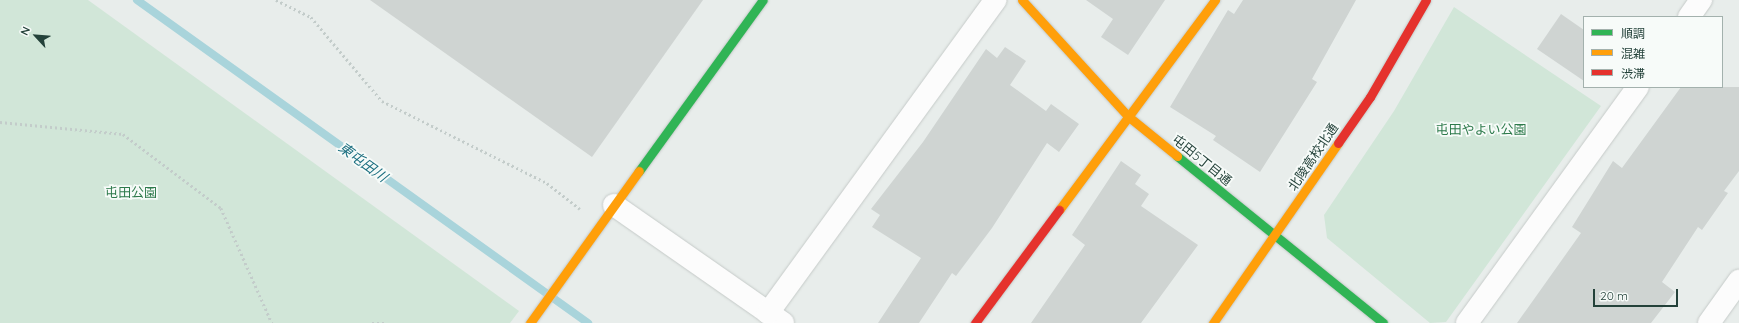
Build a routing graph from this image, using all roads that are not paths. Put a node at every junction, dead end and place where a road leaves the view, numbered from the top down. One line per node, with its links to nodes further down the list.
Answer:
1 (763, 0): 10 (street)
2 (995, 0): 13 (street)
3 (1022, 0): 9 (street, 屯田5丁目通)
4 (1215, 0): 9 (street)
5 (1426, 0): 11 (street, 北陵高校北通)
6 (1701, 0): 7 (street)
7 (1690, 16)
8 (1637, 88): 18 (street)
9 (1129, 117): 11 (street, 屯田5丁目通); 15 (street)
10 (614, 205): 13 (street); 14 (street)
11 (1276, 236): 16 (street, 北陵高校北通); 17 (street, 屯田5丁目通)
12 (1739, 281): 19 (street)
13 (775, 318)
14 (531, 321)
15 (975, 323)
16 (1213, 323)
17 (1383, 323)
18 (1467, 323)
19 (1708, 323)

